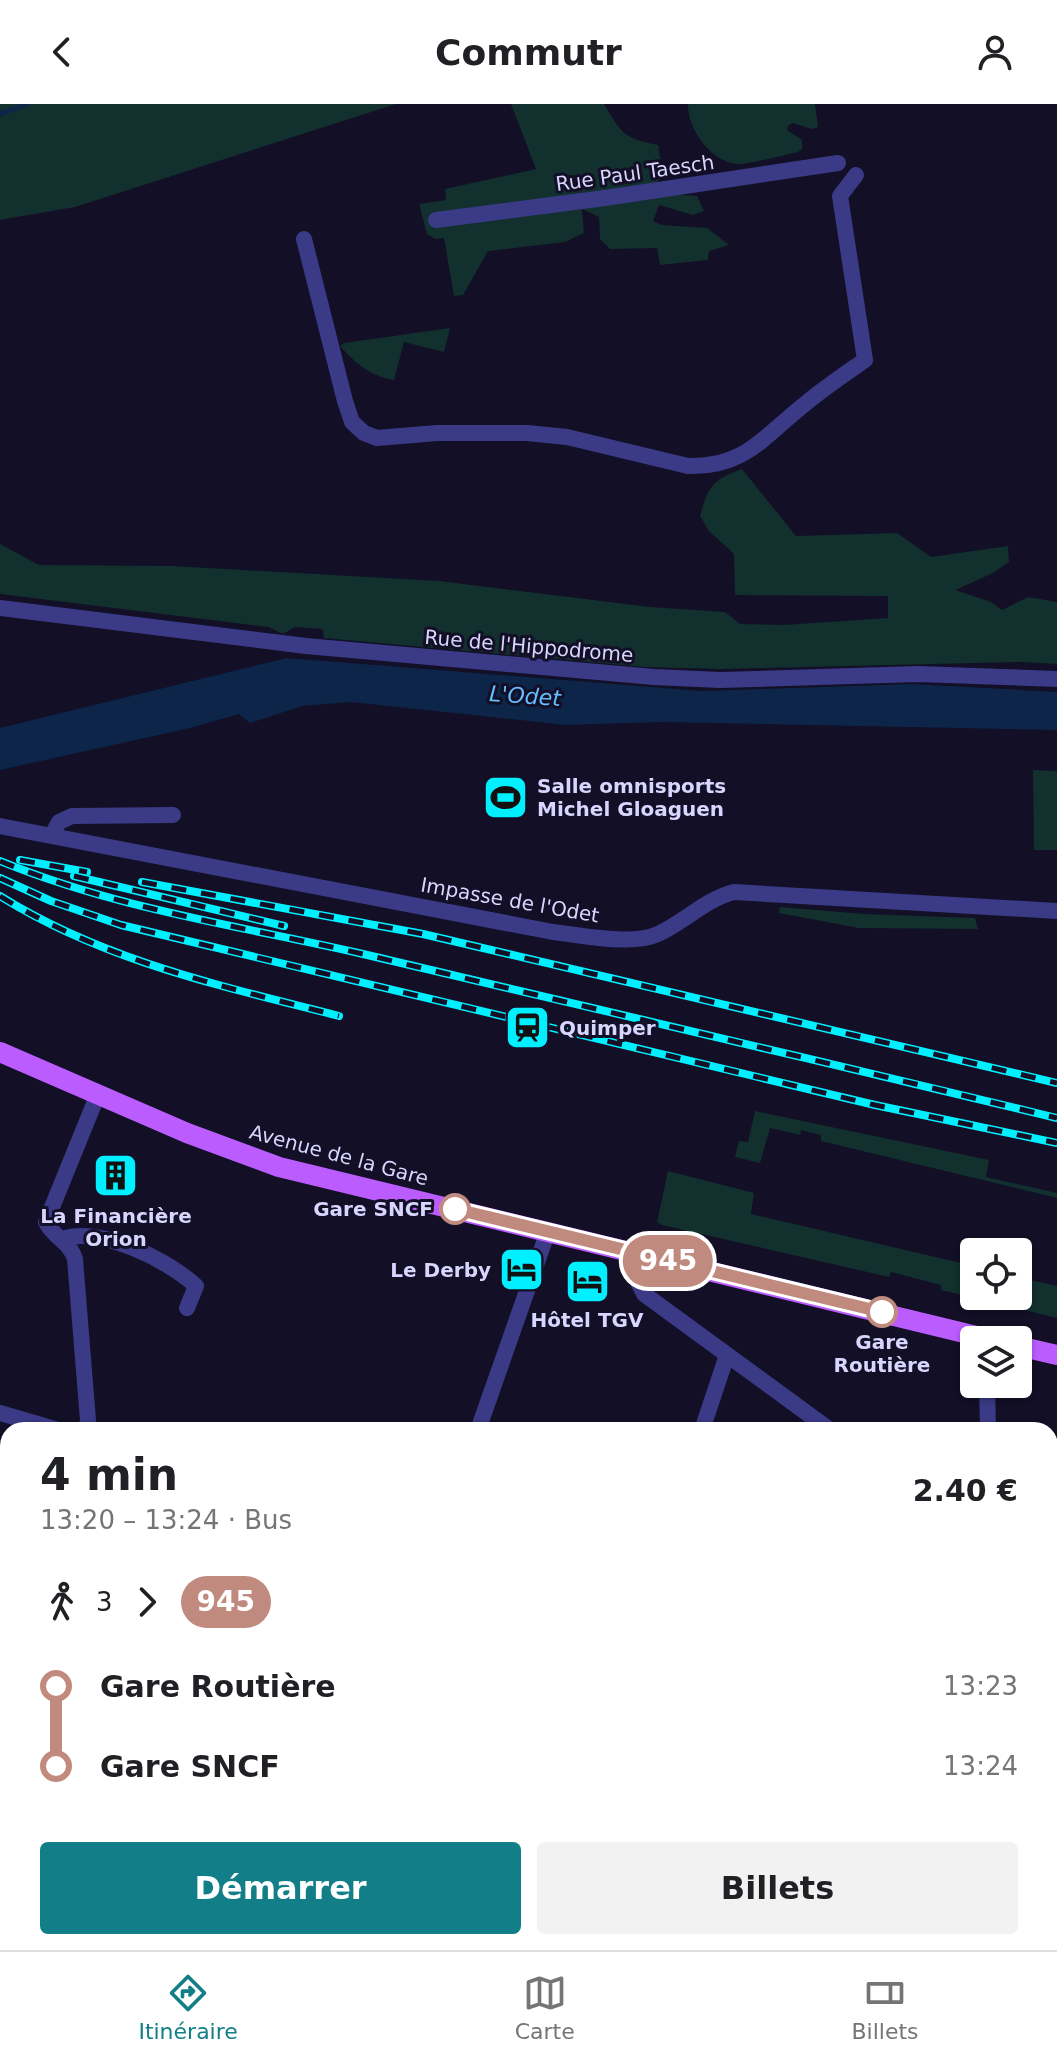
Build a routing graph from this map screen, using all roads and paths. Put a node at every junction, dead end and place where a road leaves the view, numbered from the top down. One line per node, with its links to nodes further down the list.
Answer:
1 (838, 163): 3 (street, Rue Paul Taesch)
2 (856, 175): 4 (street)
3 (436, 220)
4 (304, 239)
5 (0, 608): 6 (street, Rue de l'Hippodrome)
6 (1057, 679)
7 (173, 815): 9 (street)
8 (0, 826): 9 (street, Impasse de l'Odet)
9 (52, 835): 10 (street, Impasse de l'Odet)
10 (1057, 911)
11 (0, 1052): 12 (main road, Avenue de la Gare)
12 (98, 1094): 13 (main road, Avenue de la Gare); 14 (street)
13 (548, 1231): 15 (main road, Avenue de la Gare); 25 (street)
14 (62, 1239): 16 (street); 24 (street)
15 (633, 1253): 17 (main road, Avenue de la Gare); 19 (street)
16 (187, 1308)
17 (960, 1332)
18 (1032, 1349): 20 (main road)
19 (727, 1355): 26 (street); 27 (street)
20 (1057, 1355)
21 (987, 1398): 28 (street)
22 (0, 1413): 23 (street)
23 (31, 1422)
24 (88, 1422)
25 (481, 1422)
26 (705, 1422)
27 (819, 1422)
28 (988, 1422)

